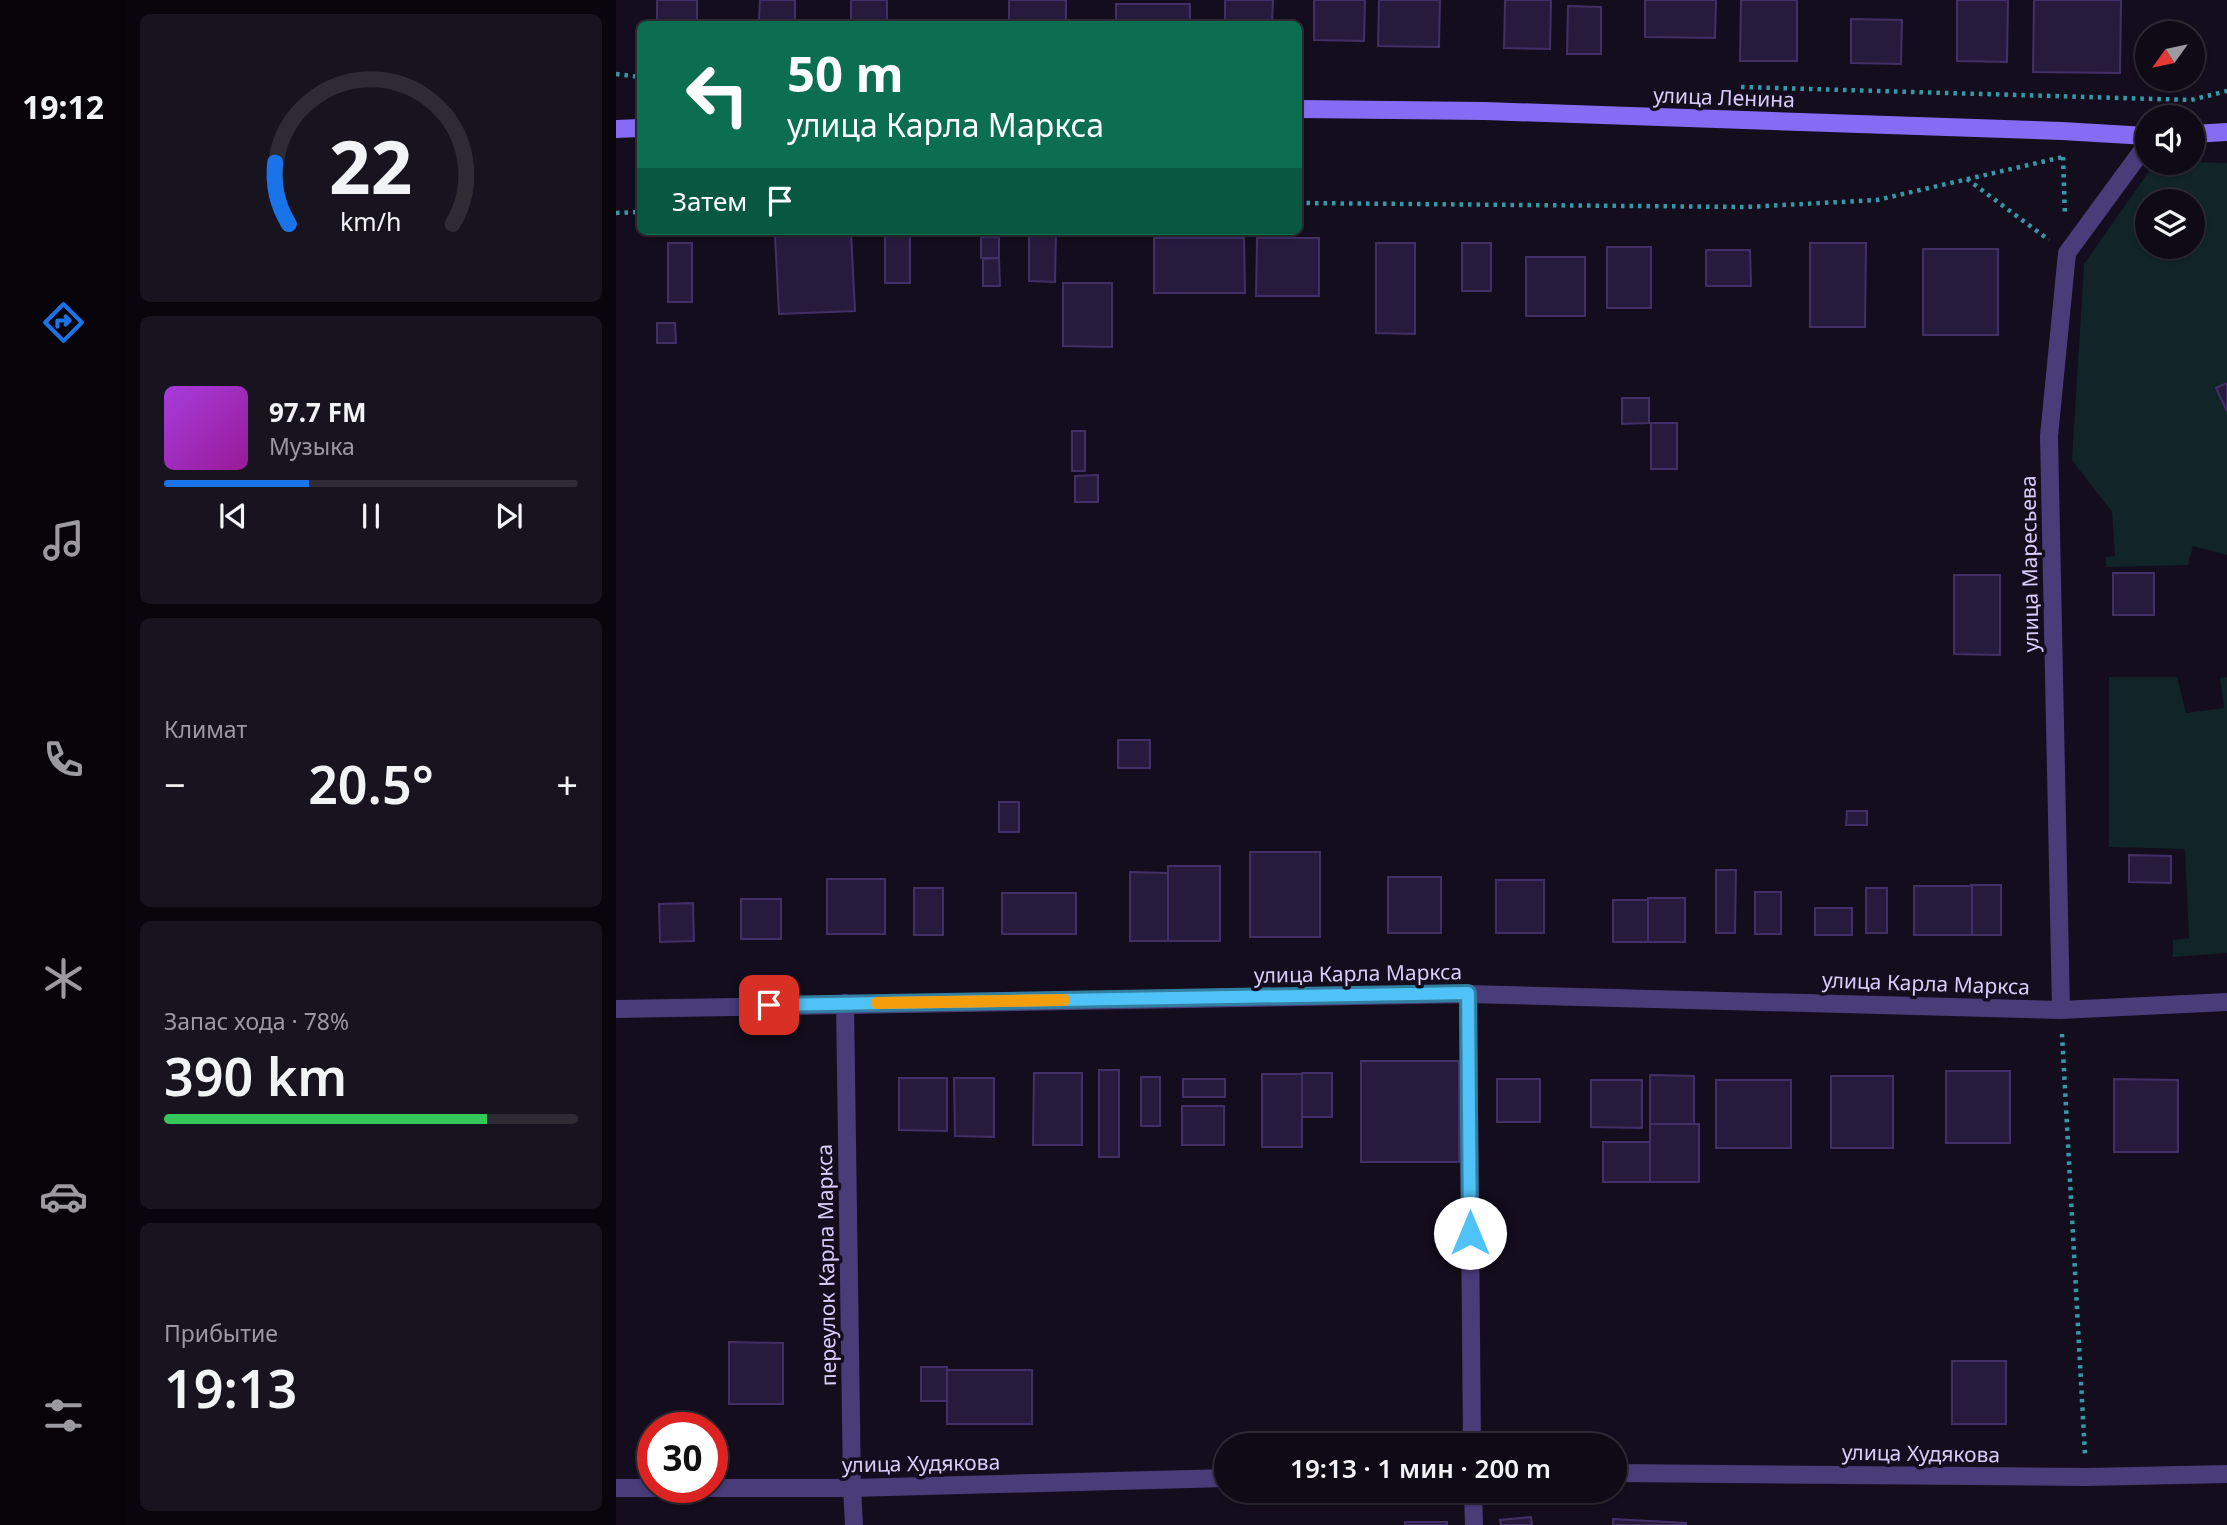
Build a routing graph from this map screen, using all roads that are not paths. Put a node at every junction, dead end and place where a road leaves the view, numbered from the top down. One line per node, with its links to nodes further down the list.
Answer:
1 (1302, 109): 6 (main road, улица Ленина)
2 (637, 128): 3 (main road)
3 (616, 129)
4 (2227, 132): 5 (main road)
5 (2205, 133)
6 (2135, 135)
7 (2135, 160): 12 (street, улица Маресьева)
8 (1468, 993): 10 (street, улица Карла Маркса); 12 (street, улица Карла Маркса); 13 (street)
9 (2227, 1002): 12 (street, улица Карла Маркса)
10 (845, 1003): 11 (street, улица Карла Маркса); 18 (street, переулок Карла Маркса)
11 (616, 1009)
12 (2061, 1010)
13 (1472, 1433)
14 (1627, 1473): 15 (street, улица Худякова)
15 (2227, 1475)
16 (1214, 1478): 18 (street, улица Худякова)
17 (616, 1488): 18 (street, улица Худякова)
18 (852, 1488): 20 (street, переулок Карла Маркса)
19 (1473, 1503): 21 (street)
20 (854, 1525)
21 (1474, 1525)

